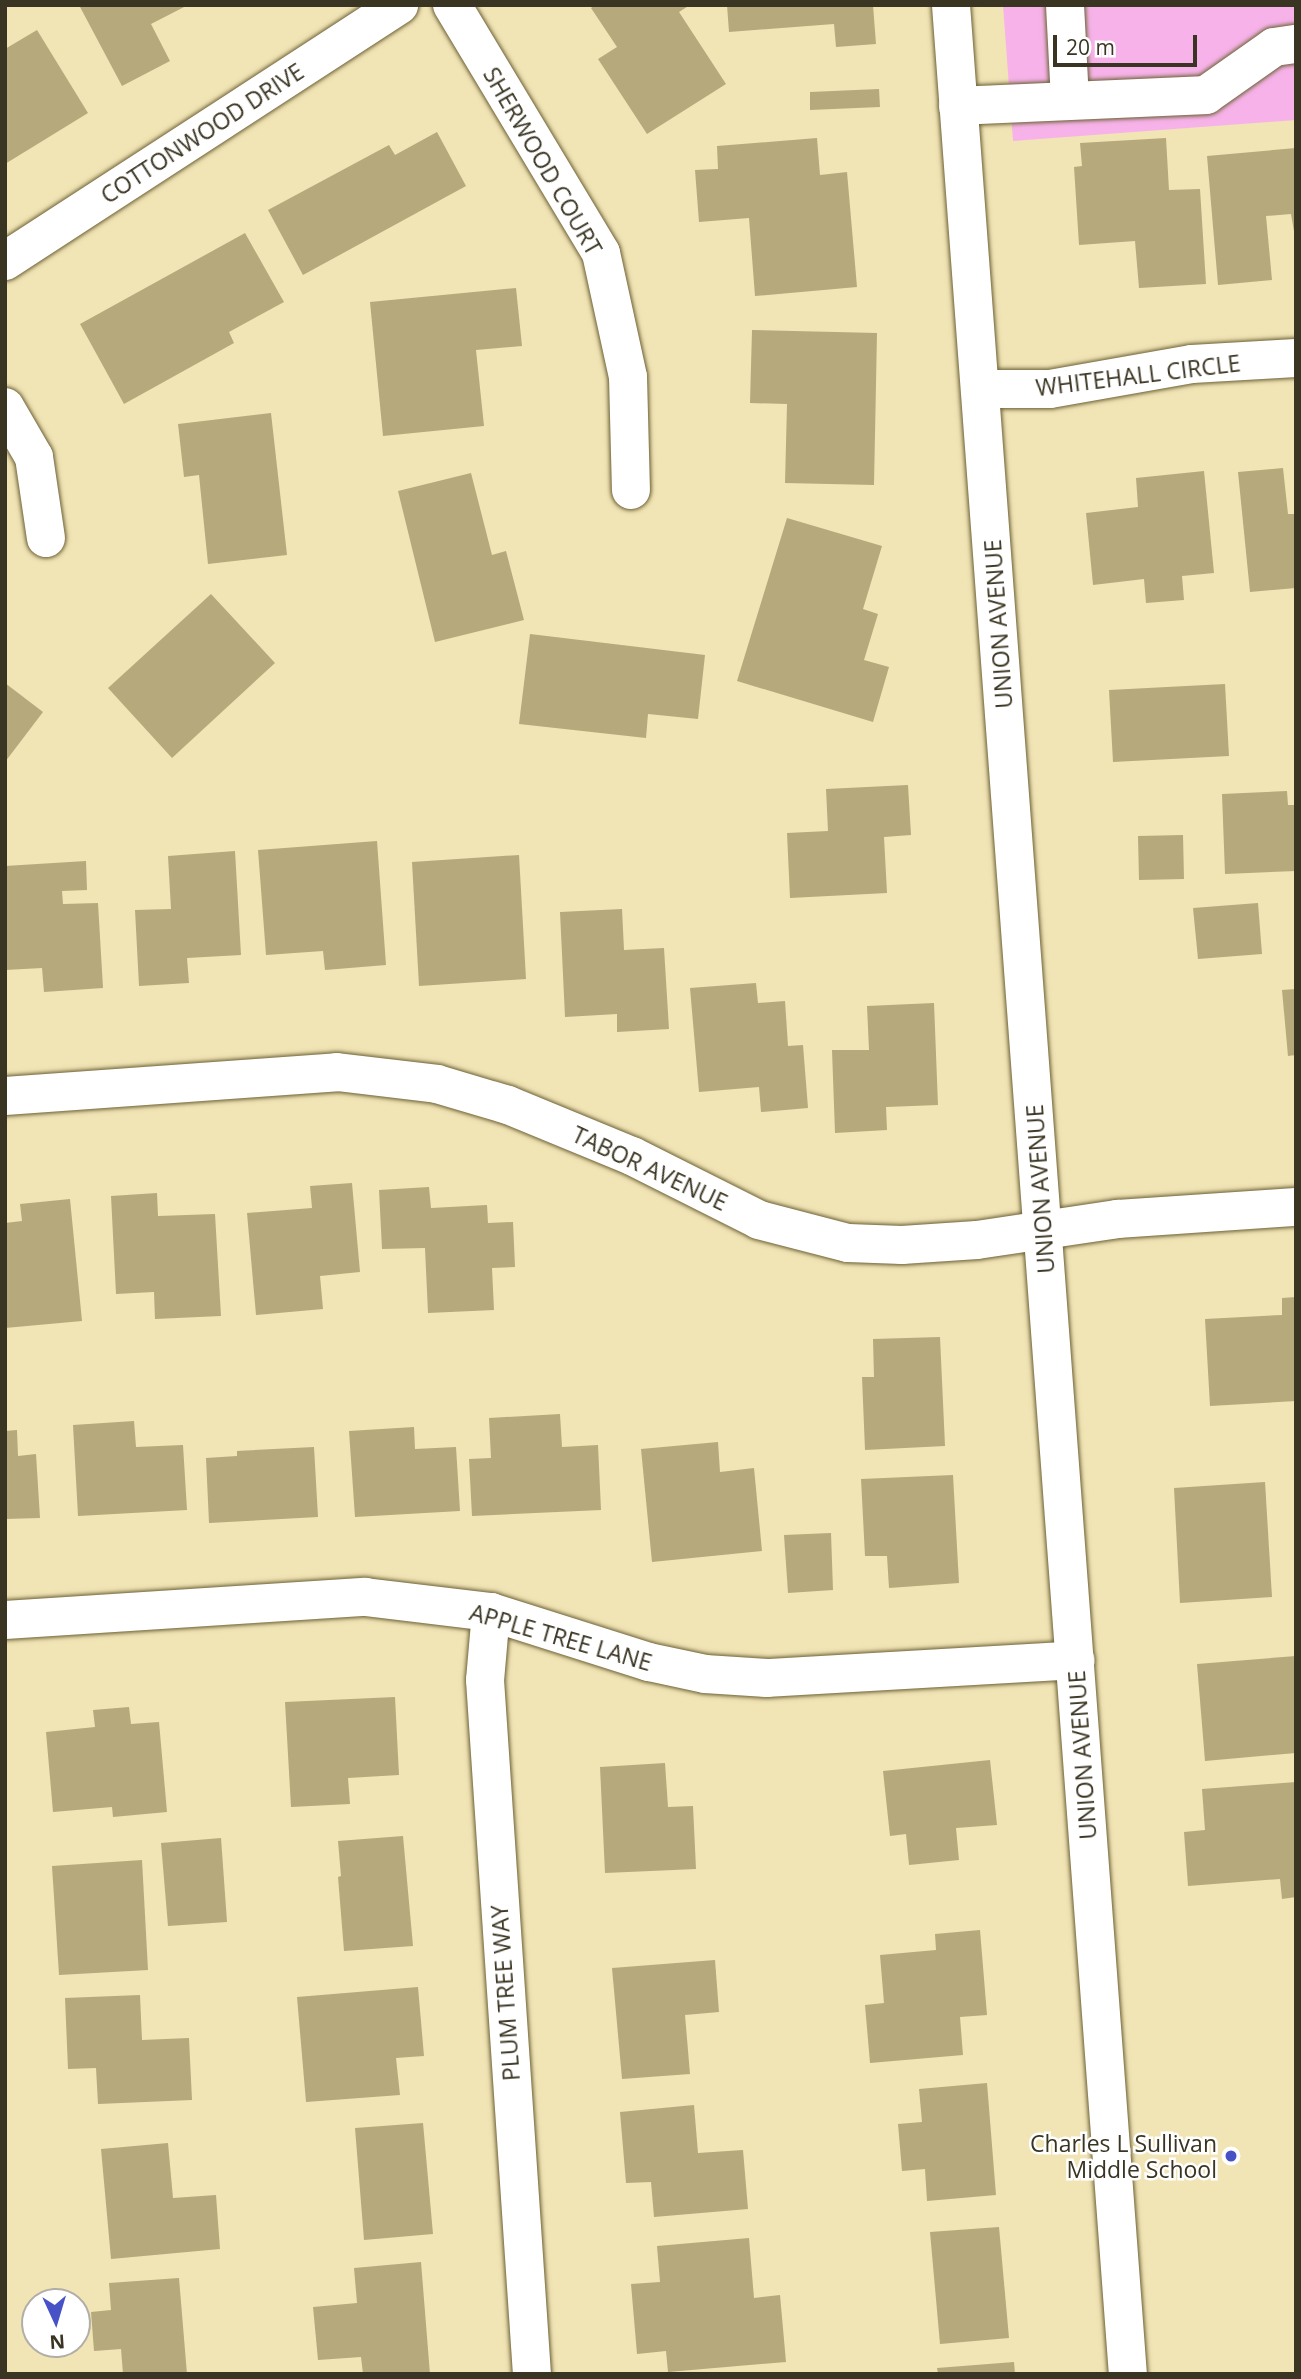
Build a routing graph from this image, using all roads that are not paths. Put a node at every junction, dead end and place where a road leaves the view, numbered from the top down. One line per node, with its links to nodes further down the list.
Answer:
1 (399, 5): 8 (street, COTTONWOOD DRIVE)
2 (452, 5): 12 (street, SHERWOOD COURT)
3 (951, 5): 7 (street, UNION AVENUE)
4 (1065, 5): 6 (street)
5 (1296, 44): 6 (street)
6 (1070, 99): 7 (street)
7 (958, 106): 10 (street, UNION AVENUE)
8 (5, 261)
9 (1296, 358): 10 (street, WHITEHALL CIRCLE)
10 (981, 389): 16 (street, UNION AVENUE)
11 (5, 407): 13 (street)
12 (631, 490)
13 (46, 538)
14 (5, 1096): 16 (street, TABOR AVENUE)
15 (1296, 1207): 16 (street, TABOR AVENUE)
16 (1043, 1229): 19 (street, UNION AVENUE)
17 (491, 1612): 18 (street, APPLE TREE LANE); 19 (street, APPLE TREE LANE); 20 (street, PLUM TREE WAY)
18 (5, 1620)
19 (1075, 1661): 21 (street, UNION AVENUE)
20 (532, 2374)
21 (1128, 2374)

